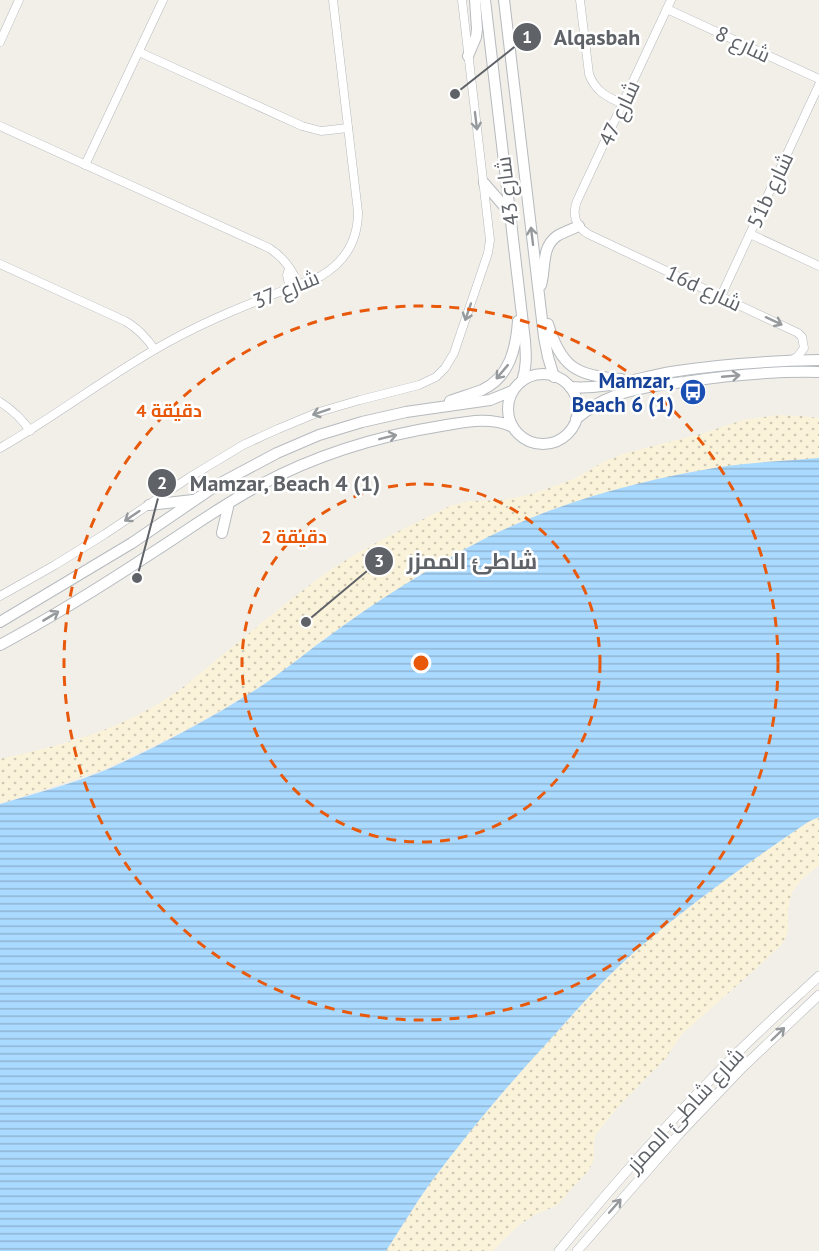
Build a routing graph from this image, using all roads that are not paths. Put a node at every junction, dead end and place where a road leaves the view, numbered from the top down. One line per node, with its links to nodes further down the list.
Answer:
1 (19, 0): 11 (street)
2 (163, 0): 12 (street)
3 (333, 0): 18 (street, شارع 37)
4 (462, 0): 13 (street)
5 (475, 0): 13 (main road)
6 (485, 0): 21 (main road, شارع 43)
7 (504, 0): 27 (main road, شارع 43, one-way to 7)
8 (580, 0): 16 (street)
9 (671, 0): 10 (street, شارع 47)
10 (667, 9): 14 (street, شارع 8); 16 (street, شارع 47)
11 (0, 41)
12 (139, 52): 18 (street); 19 (street)
13 (468, 56): 20 (street, one-way to 20)
14 (819, 79)
15 (819, 85): 23 (street, 51b شارع)
16 (623, 104): 22 (street, شارع 47)
17 (0, 126): 19 (street)
18 (348, 128): 26 (street, شارع 37)
19 (85, 165): 26 (street)
20 (484, 183): 21 (main road); 47 (street, one-way to 47)
21 (510, 213): 29 (main road, شارع 43)
22 (579, 226): 27 (main road); 28 (street, 16d شارع)
23 (750, 234): 25 (street); 28 (street, 51b شارع)
24 (0, 264): 30 (street)
25 (819, 266)
26 (294, 286): 30 (street, شارع 37)
27 (539, 294): 34 (main road, شارع 43); 35 (main road)
28 (721, 296): 31 (street, 16d شارع, one-way to 31)
29 (520, 297): 36 (main road, شارع 43); 40 (main road, one-way to 40)
30 (151, 351): 43 (street, شارع 37)
31 (790, 360): 32 (main road); 35 (main road)
32 (819, 360)
33 (819, 372): 41 (main road, one-way to 33)
34 (554, 376): 36 (main road); 37 (main road)
35 (633, 379): 37 (main road)
36 (522, 381): 38 (main road)
37 (570, 387): 41 (main road)
38 (513, 391): 40 (main road); 42 (main road)
39 (0, 402): 43 (street)
40 (429, 408): 45 (main road)
41 (576, 419): 42 (main road)
42 (513, 427): 46 (main road, one-way to 42)
43 (26, 433): 44 (street, شارع 37)
44 (0, 448)
45 (193, 500): 47 (main road); 50 (main road)
46 (229, 503): 48 (main road); 51 (main road, one-way to 46)
47 (149, 505): 49 (street, one-way to 49)
48 (222, 533)
49 (0, 597)
50 (0, 622)
51 (0, 645)
52 (819, 975): 54 (street, شارع شاطئ الممزر)
53 (819, 995): 55 (street, شارع شاطئ الممزر, one-way to 53)
54 (559, 1251)
55 (577, 1251)

